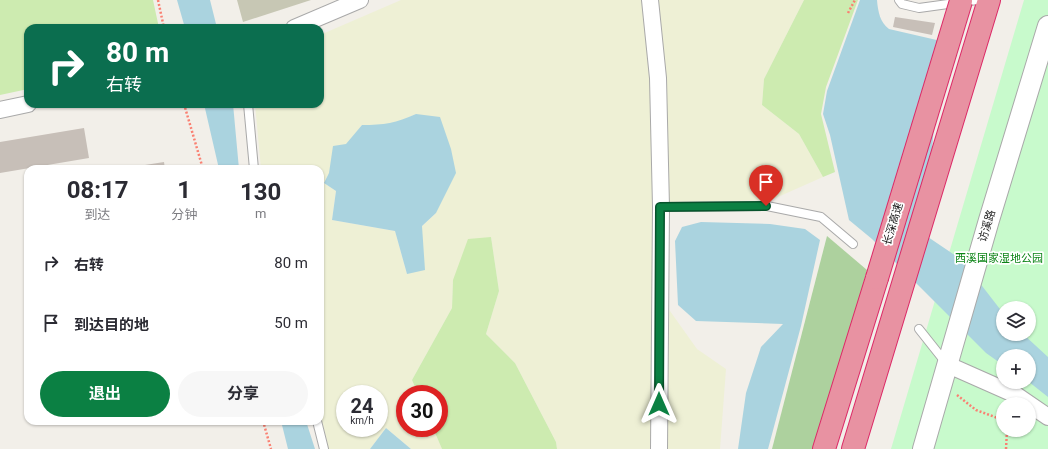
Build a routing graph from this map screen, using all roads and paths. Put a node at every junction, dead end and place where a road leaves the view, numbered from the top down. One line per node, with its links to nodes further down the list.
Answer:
1 (158, 0): 9 (path)
2 (360, 0): 10 (street)
3 (650, 0): 18 (street)
4 (855, 0): 8 (path)
5 (899, 0): 6 (lane)
6 (967, 0): 31 (highway, 长深高速, bridge)
7 (989, 0): 32 (highway)
8 (848, 13)
9 (163, 24)
10 (303, 24)
11 (1048, 26): 21 (street, 访溪路)
12 (24, 105): 15 (street)
13 (185, 108): 16 (path)
14 (248, 108): 17 (lane)
15 (0, 110)
16 (202, 165)
17 (254, 165)
18 (660, 207): 19 (lane); 30 (street)
19 (853, 244)
20 (919, 329): 21 (lane)
21 (946, 364): 22 (street, 访溪路); 24 (street)
22 (941, 383): 23 (path); 33 (street, 访溪路)
23 (996, 417)
24 (1048, 417)
25 (264, 425): 28 (path)
26 (318, 425): 29 (lane)
27 (1006, 437): 34 (path)
28 (271, 449)
29 (324, 449)
30 (659, 449)
31 (824, 449)
32 (853, 449)
33 (923, 449)
34 (1006, 449)

